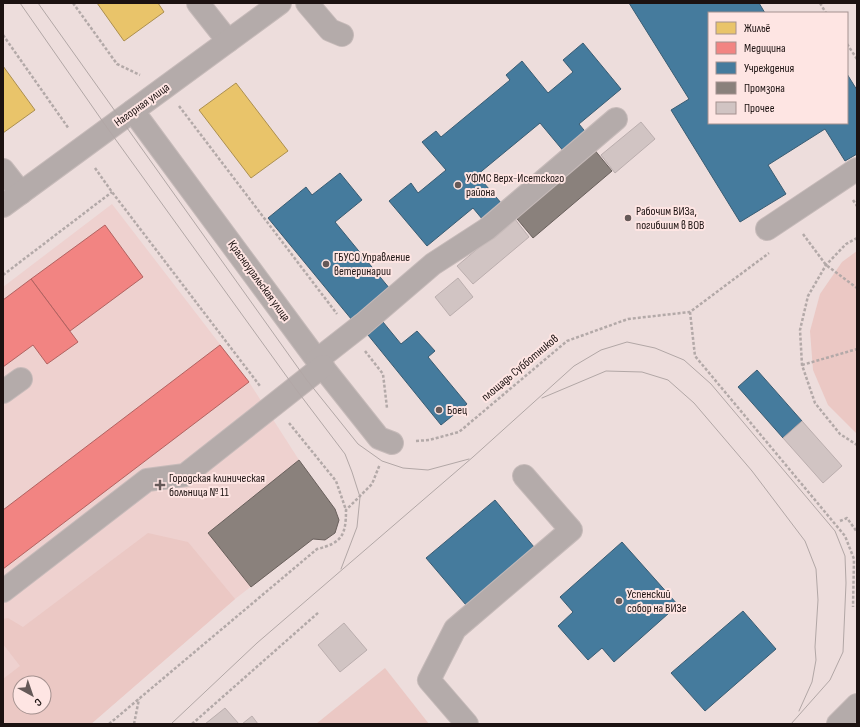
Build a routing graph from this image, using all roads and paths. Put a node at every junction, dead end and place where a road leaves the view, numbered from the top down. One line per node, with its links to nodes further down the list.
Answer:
1 (73, 3): 12 (path)
2 (198, 3): 9 (street)
3 (280, 3): 9 (street, Нагорная улица)
4 (307, 3): 8 (street)
5 (820, 3): 6 (path)
6 (825, 12)
7 (3, 35): 15 (path)
8 (342, 35)
9 (228, 41): 13 (street, Нагорная улица)
10 (848, 46): 11 (path)
11 (857, 59)
12 (117, 64)
13 (133, 111): 15 (street, Нагорная улица); 28 (street, Красноуральская улица)
14 (616, 119): 28 (street)
15 (82, 149): 18 (path); 19 (street, Нагорная улица)
16 (857, 169): 21 (street)
17 (3, 170): 19 (street)
18 (112, 192): 25 (path); 32 (path)
19 (21, 193): 20 (street, Нагорная улица)
20 (3, 206)
21 (767, 229)
22 (801, 230): 24 (path)
23 (857, 238): 24 (path)
24 (826, 265): 26 (path); 29 (path)
25 (3, 275)
26 (857, 288)
27 (857, 349): 29 (path)
28 (320, 363): 32 (street); 33 (street, Красноуральская улица)
29 (802, 365): 34 (path)
30 (21, 379): 31 (street)
31 (3, 392)
32 (274, 405): 36 (path); 39 (street)
33 (392, 443): 40 (path, площадь Субботников)
34 (857, 445)
35 (524, 476): 46 (street)
36 (346, 510)
37 (840, 521): 38 (path)
38 (857, 532)
39 (3, 592)
40 (853, 607)
41 (319, 612): 45 (path)
42 (139, 699): 44 (path)
43 (857, 705): 47 (street)
44 (134, 724)
45 (192, 724)
46 (467, 724)
47 (838, 724)

